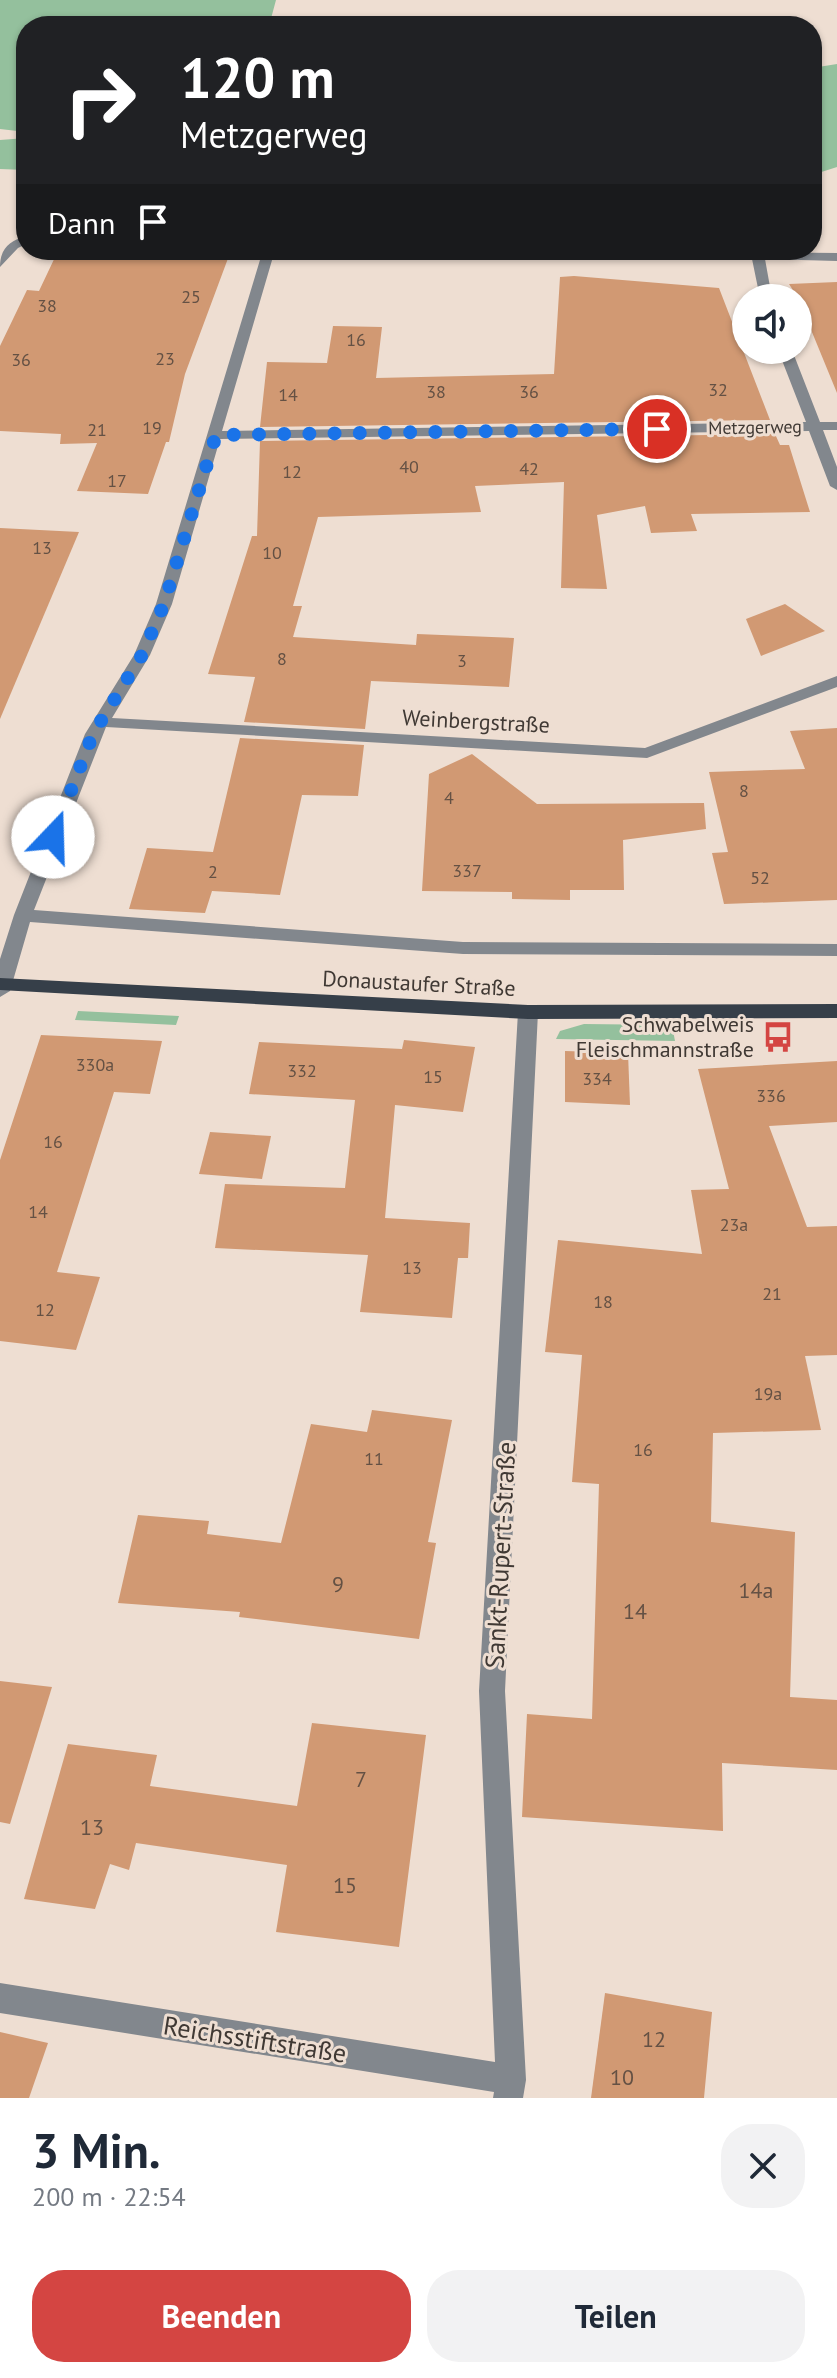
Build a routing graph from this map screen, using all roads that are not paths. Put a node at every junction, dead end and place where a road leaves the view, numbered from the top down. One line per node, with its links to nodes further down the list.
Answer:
1 (16, 244): 4 (street)
2 (266, 260): 9 (street)
3 (759, 260): 5 (street)
4 (0, 263)
5 (763, 284)
6 (791, 364): 7 (street, Metzgerweg)
7 (815, 426): 8 (street); 9 (street, Metzgerweg); 10 (street, Metzgerweg)
8 (837, 426)
9 (216, 435): 12 (street)
10 (837, 486)
11 (837, 681): 12 (street, Weinbergstraße)
12 (100, 722): 13 (street)
13 (23, 915): 14 (street, Donaustaufer Straße); 15 (street)
14 (837, 950)
15 (1, 986): 17 (main road, Donaustaufer Straße)
16 (837, 1011): 17 (main road, Donaustaufer Straße)
17 (528, 1012): 19 (street, Sankt-Rupert-Straße)
18 (0, 1998): 19 (street, Reichsstiftstraße)
19 (510, 2089)

